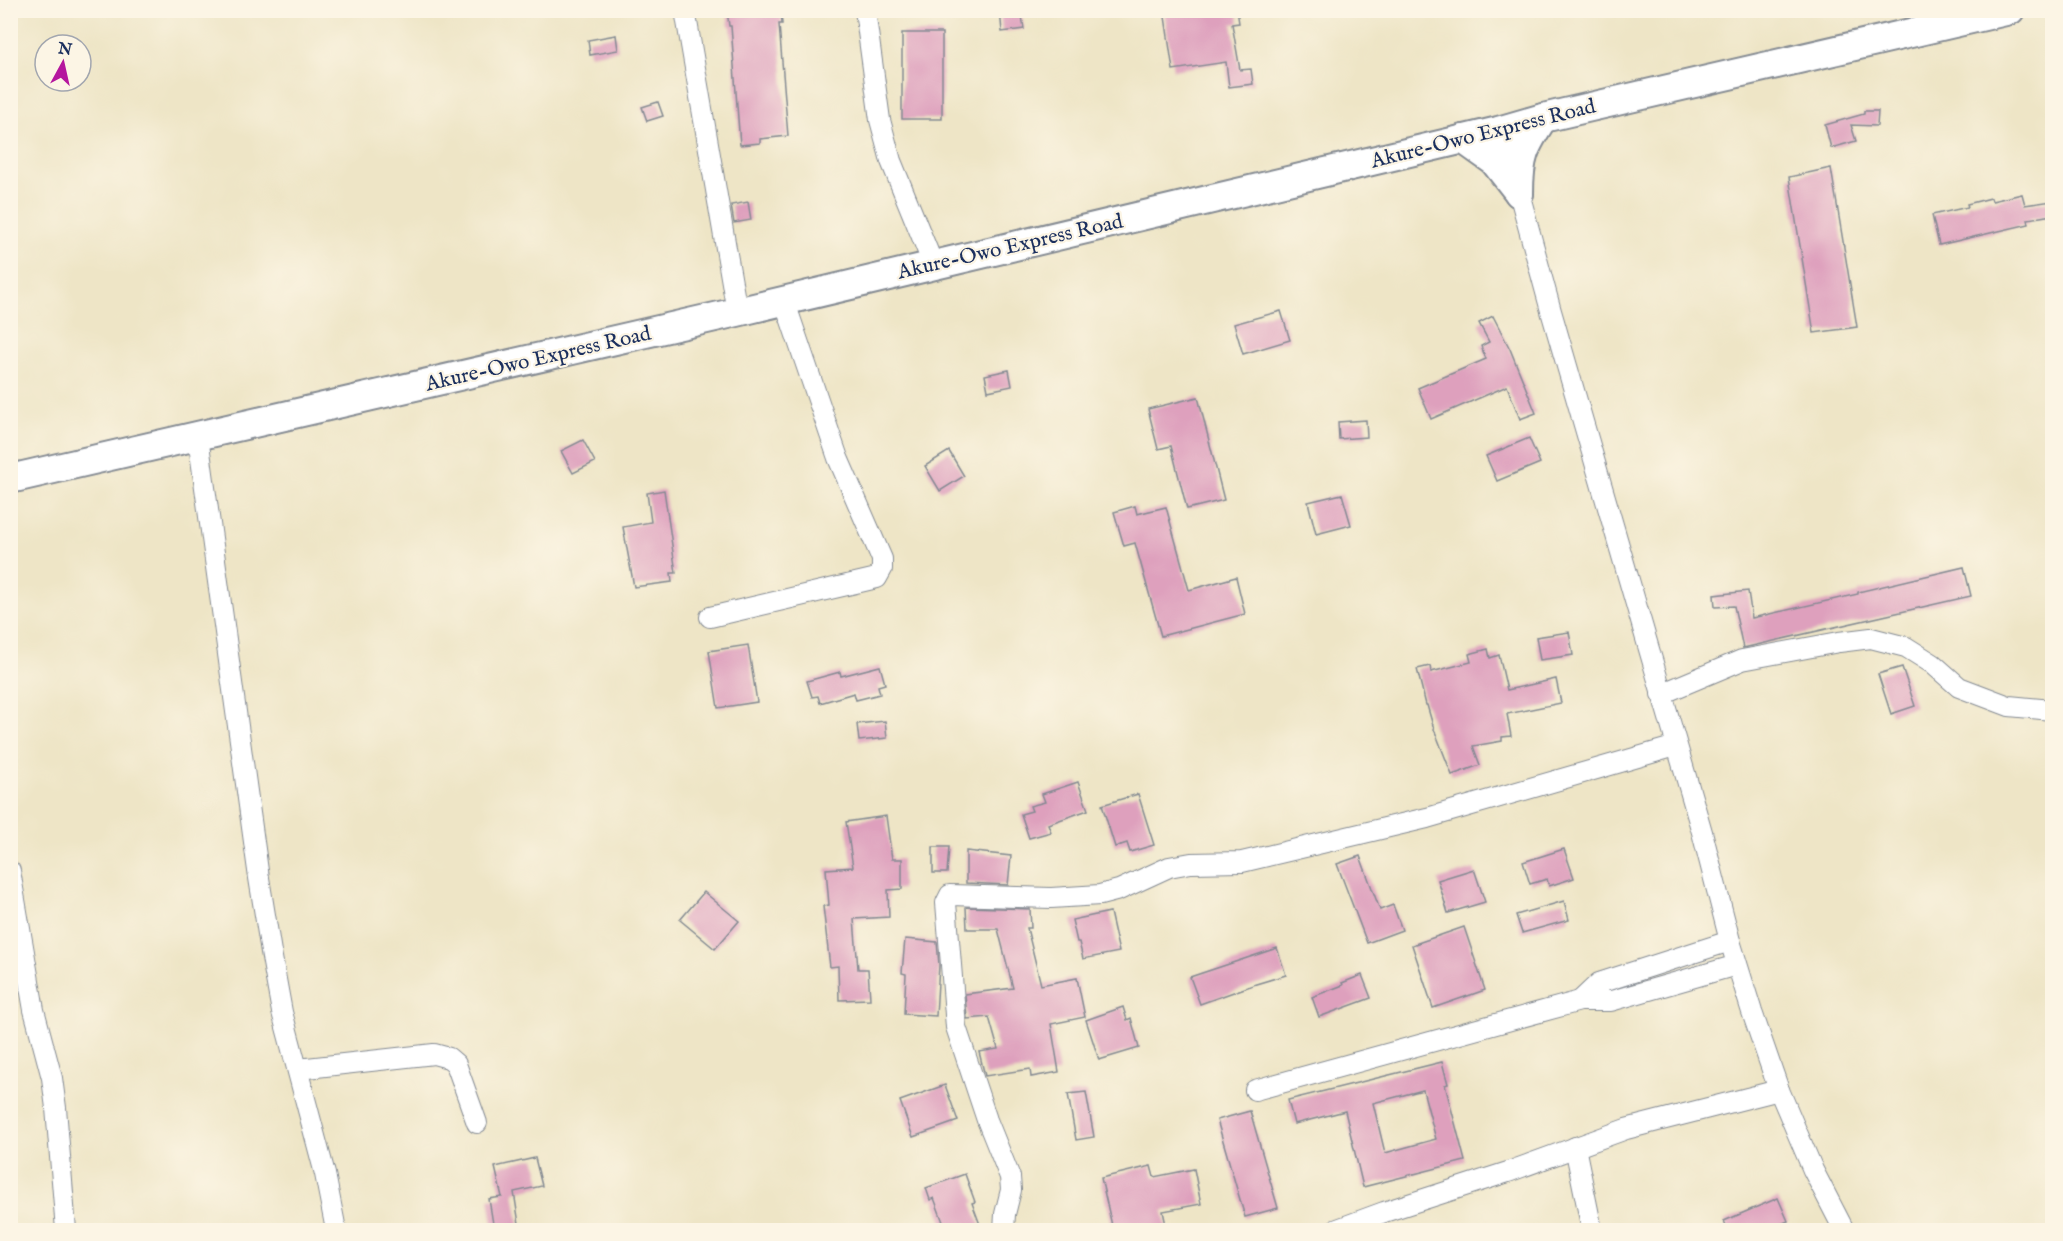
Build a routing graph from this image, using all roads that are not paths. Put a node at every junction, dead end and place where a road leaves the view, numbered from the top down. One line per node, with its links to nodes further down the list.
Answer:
1 (685, 10): 10 (street)
2 (865, 10): 8 (street)
3 (2010, 10): 4 (highway, Akure-Owo Express Road)
4 (1543, 118): 5 (highway, Akure-Owo Express Road); 7 (highway)
5 (1498, 131): 6 (highway, Akure-Owo Express Road); 7 (street)
6 (1463, 139): 7 (highway); 8 (highway, Akure-Owo Express Road)
7 (1520, 193): 14 (street)
8 (933, 264): 9 (highway, Akure-Owo Express Road)
9 (784, 300): 10 (highway, Akure-Owo Express Road); 13 (street)
10 (736, 312): 11 (highway, Akure-Owo Express Road)
11 (198, 437): 12 (highway, Akure-Owo Express Road); 21 (street)
12 (10, 479)
13 (710, 617)
14 (1661, 694): 15 (street); 16 (street)
15 (2049, 713)
16 (1676, 746): 18 (street); 28 (street)
17 (10, 871): 26 (street)
18 (1730, 941): 19 (street); 20 (street)
19 (1737, 965): 20 (street); 23 (street)
20 (1581, 1001): 22 (street)
21 (298, 1069): 24 (street); 27 (street)
22 (1255, 1090)
23 (1779, 1090): 25 (street); 31 (street)
24 (477, 1123)
25 (1575, 1147): 29 (street); 30 (street)
26 (66, 1230)
27 (336, 1230)
28 (1004, 1230)
29 (1335, 1230)
30 (1592, 1230)
31 (1844, 1230)

